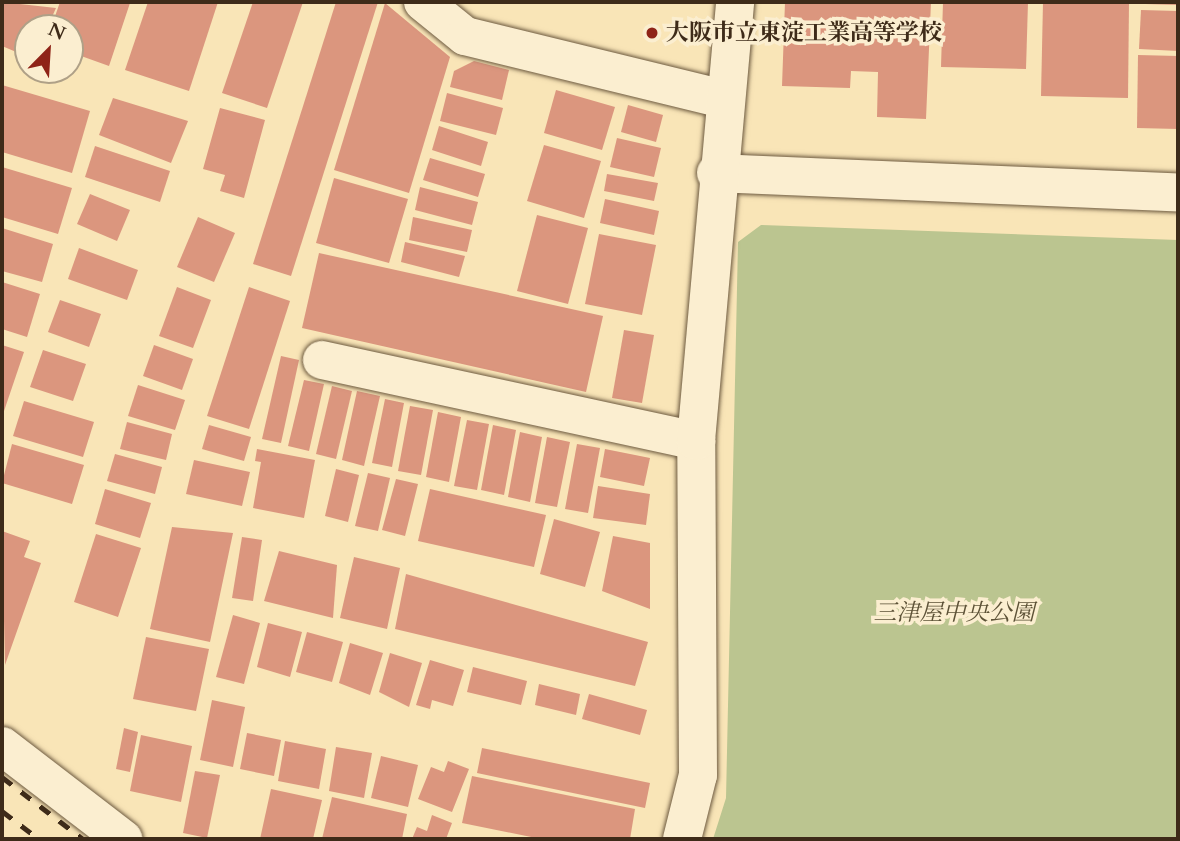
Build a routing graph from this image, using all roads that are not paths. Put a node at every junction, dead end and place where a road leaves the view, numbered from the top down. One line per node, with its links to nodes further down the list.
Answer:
1 (423, 2): 3 (street)
2 (735, 2): 3 (street)
3 (724, 99): 4 (street)
4 (716, 173): 5 (street); 7 (street)
5 (1178, 192)
6 (322, 360): 7 (street)
7 (696, 441): 10 (street)
8 (2, 746): 9 (street)
9 (122, 839)
10 (682, 839)

